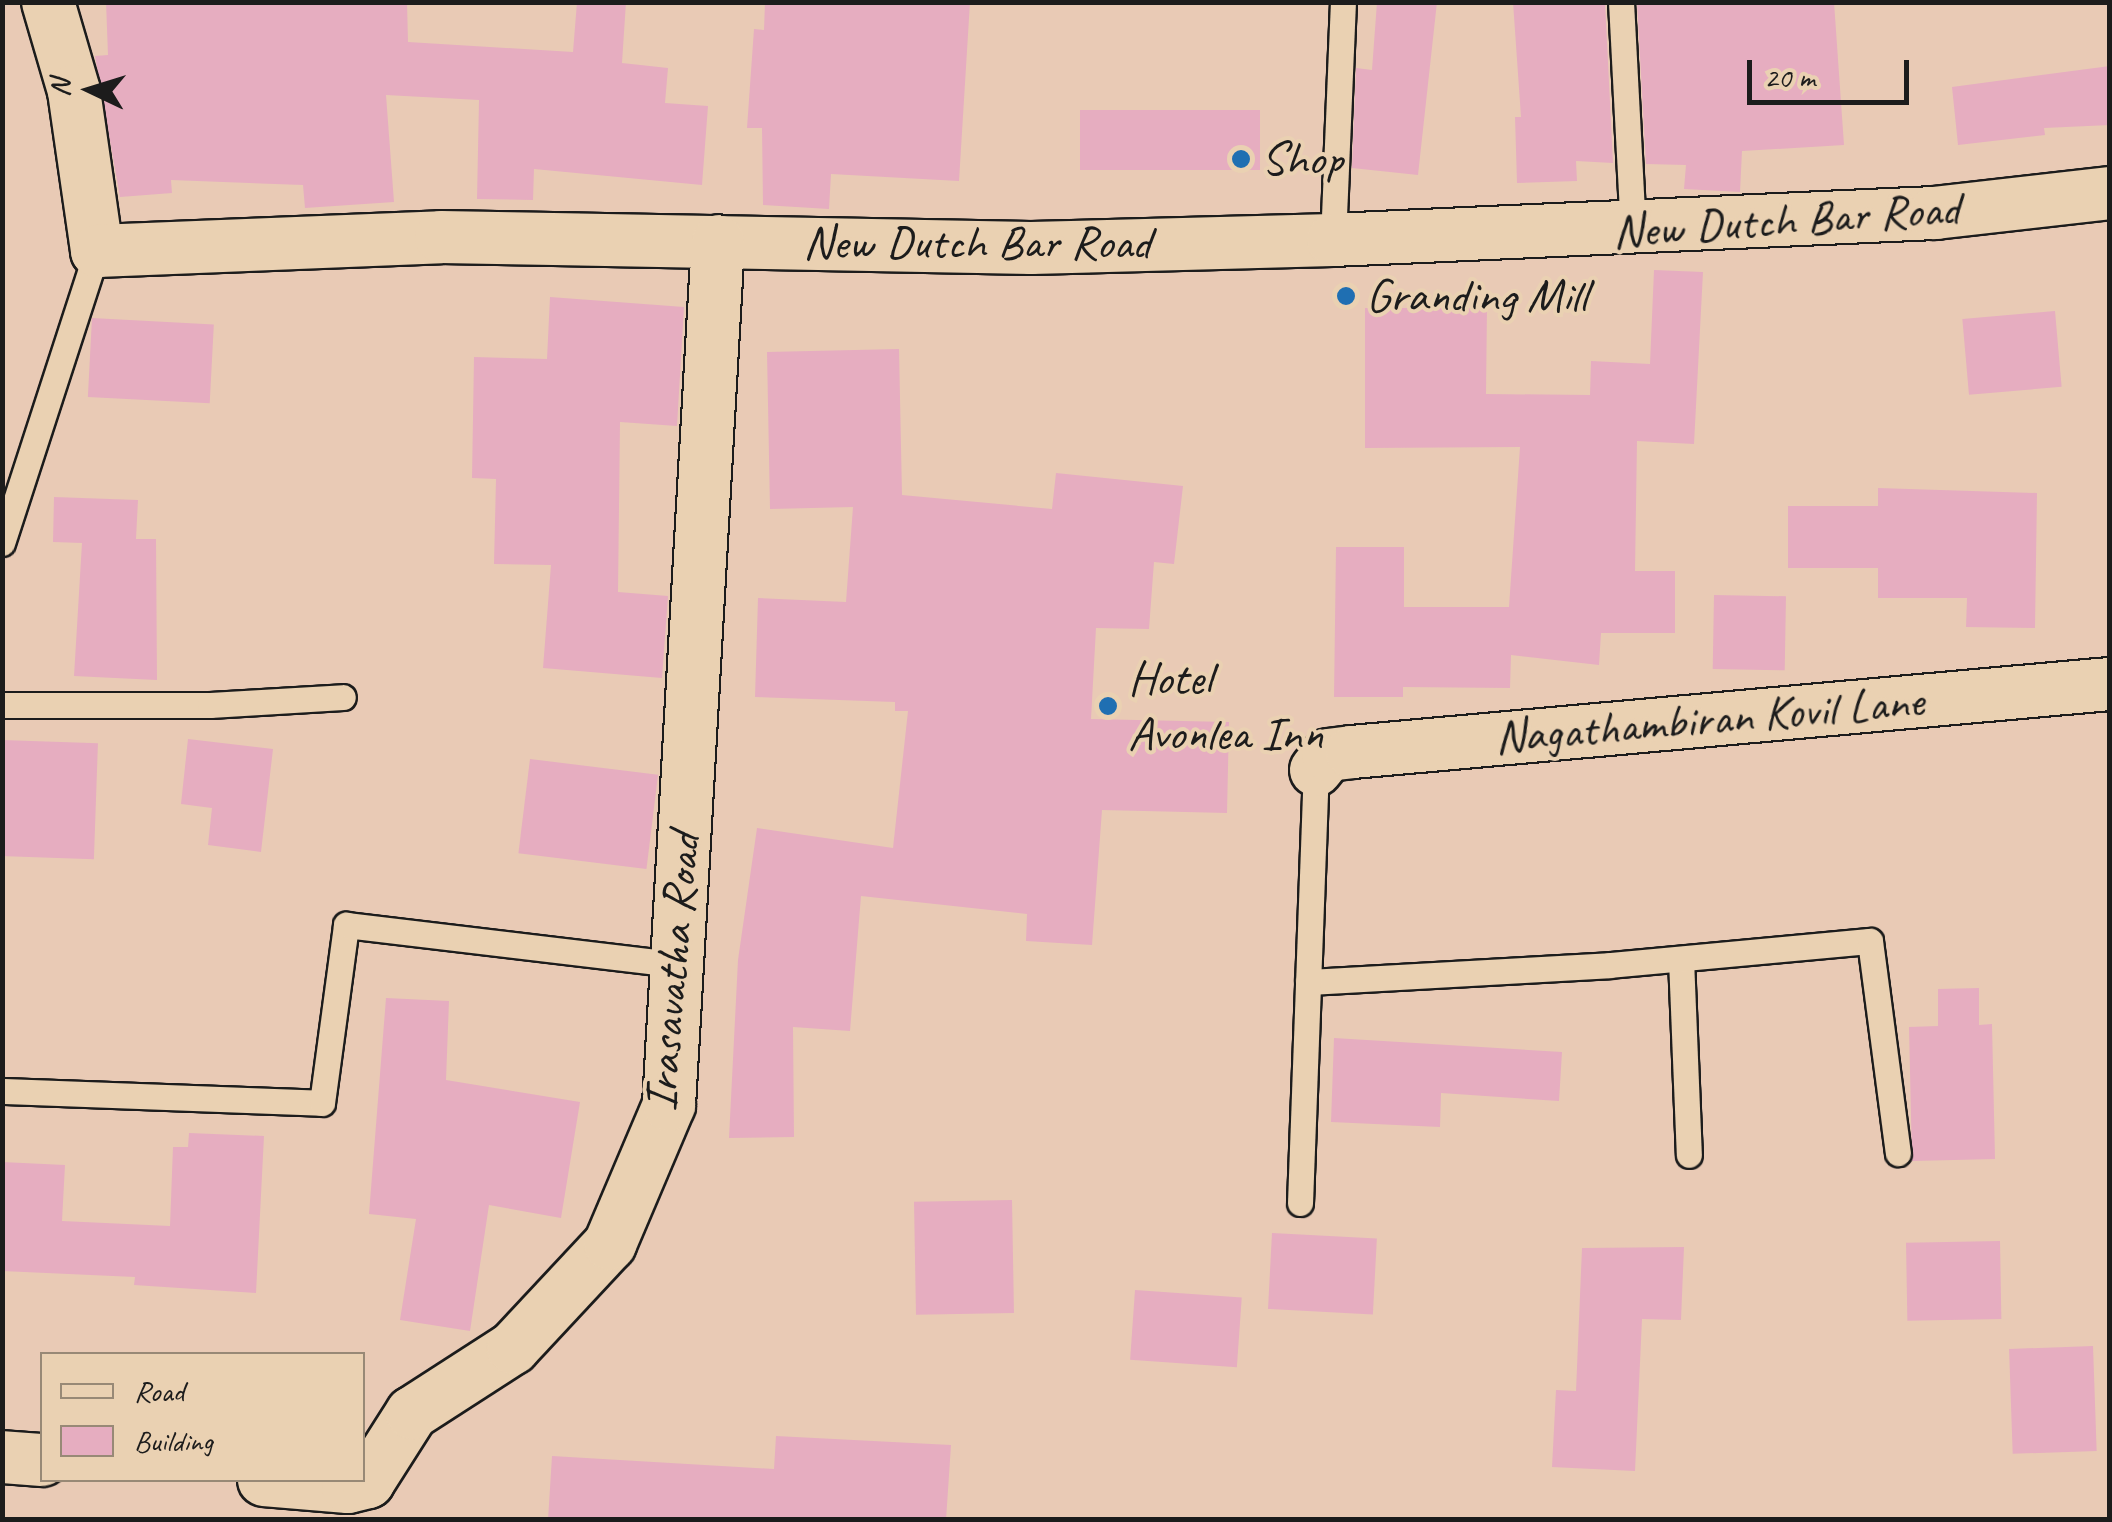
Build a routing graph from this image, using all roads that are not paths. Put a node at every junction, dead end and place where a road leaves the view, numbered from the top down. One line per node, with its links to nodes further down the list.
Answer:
1 (48, 2): 8 (street)
2 (1343, 2): 6 (lane)
3 (1621, 2): 5 (lane)
4 (2110, 194): 5 (street, New Dutch Bar Road)
5 (1633, 231): 6 (street, New Dutch Bar Road)
6 (1333, 240): 7 (street, New Dutch Bar Road)
7 (718, 241): 8 (street, New Dutch Bar Road); 15 (street, Irasavatha Road)
8 (97, 251): 9 (lane)
9 (2, 543)
10 (2110, 684): 13 (street, Nagathambiran Kovil Lane)
11 (343, 696): 12 (lane)
12 (2, 705)
13 (1316, 770): 16 (lane)
14 (1681, 959): 16 (lane); 18 (lane); 19 (lane)
15 (679, 965): 17 (lane); 23 (street, Irasavatha Road)
16 (1308, 982): 20 (lane)
17 (2, 1092)
18 (1898, 1153)
19 (1689, 1155)
20 (1300, 1203)
21 (2, 1457): 22 (street)
22 (40, 1460)
23 (288, 1482)

